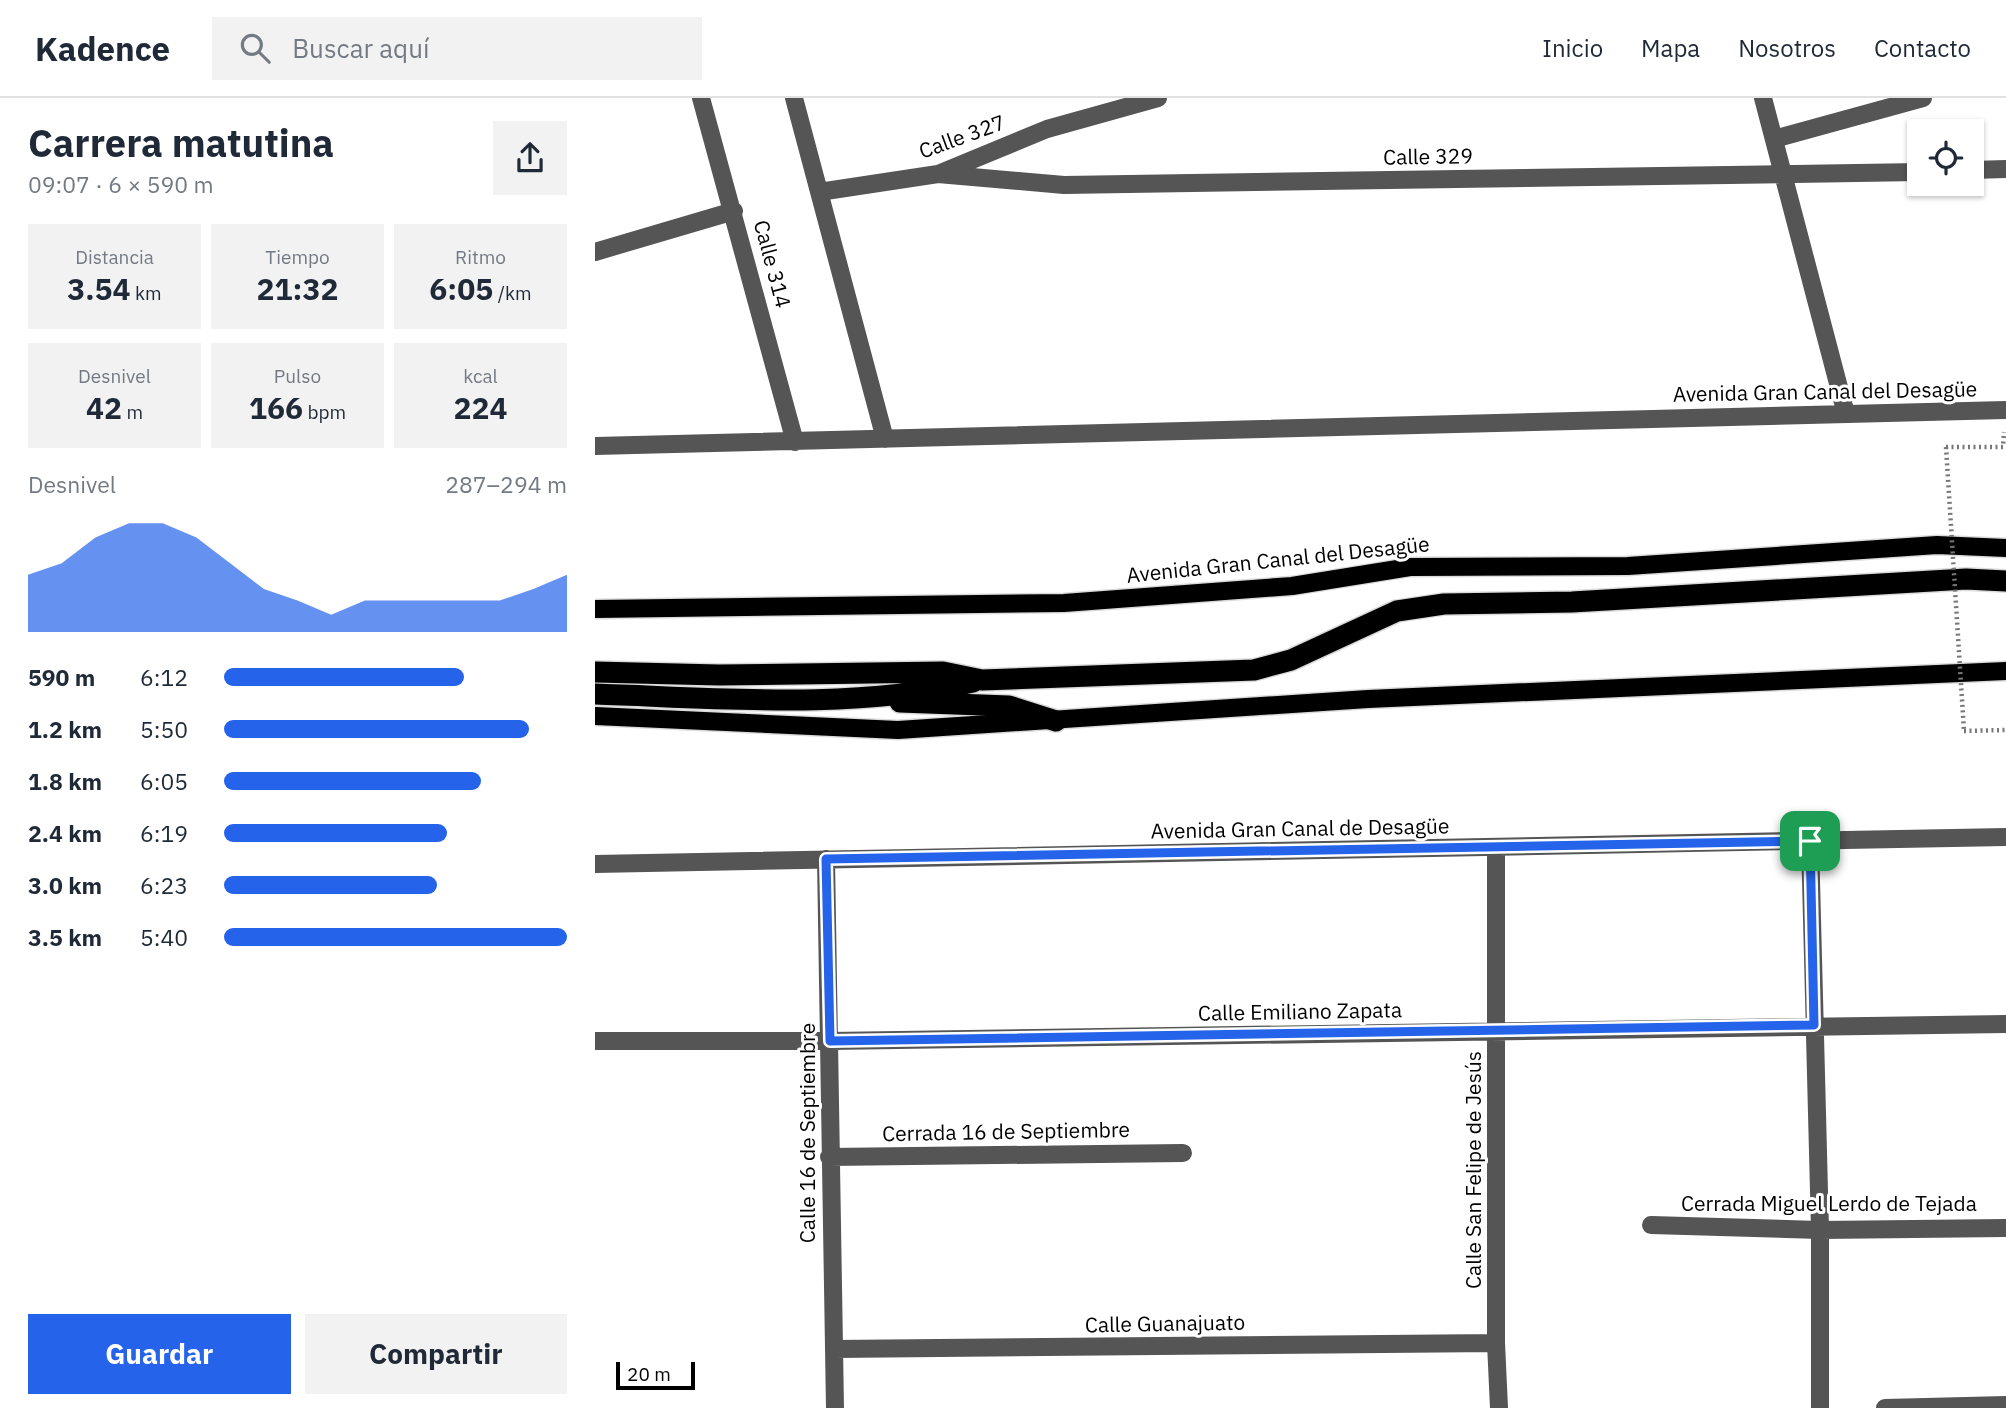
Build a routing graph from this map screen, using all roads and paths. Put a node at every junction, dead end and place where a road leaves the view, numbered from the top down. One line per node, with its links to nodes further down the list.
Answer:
1 (701, 98): 13 (street, Calle 314)
2 (794, 98): 12 (street)
3 (1158, 98): 10 (street, Calle 327)
4 (1763, 98): 6 (street)
5 (1923, 98): 6 (street)
6 (1775, 139): 11 (street)
7 (2006, 169): 8 (street)
8 (1984, 170)
9 (1907, 172): 11 (street, Calle 329)
10 (938, 174): 11 (street, Calle 329); 12 (street, Calle 327)
11 (1783, 175): 16 (street)
12 (819, 192): 17 (street)
13 (734, 211): 14 (street); 18 (street, Calle 314)
14 (595, 252)
15 (2005, 410): 16 (street, Avenida Gran Canal del Desagüe); 32 (path, bridge)
16 (1846, 414): 17 (street, Avenida Gran Canal del Desagüe)
17 (885, 439): 18 (street, Avenida Gran Canal del Desagüe)
18 (795, 442): 19 (street, Avenida Gran Canal del Desagüe)
19 (595, 446)
20 (2006, 548): 22 (main road, Avenida Gran Canal del Desagüe)
21 (2006, 581): 26 (highway)
22 (595, 609)
23 (2006, 671): 31 (main road)
24 (595, 672): 25 (highway)
25 (668, 673): 26 (highway); 29 (highway)
26 (982, 680): 28 (highway)
27 (595, 694): 29 (highway)
28 (871, 696): 29 (highway); 31 (highway)
29 (696, 699)
30 (595, 716): 31 (main road)
31 (1056, 721)
32 (2006, 730)
33 (2006, 837): 34 (street, Avenida Gran Canal de Desagüe)
34 (1810, 841): 35 (street, Avenida Gran Canal de Desagüe); 39 (street)
35 (1496, 849): 36 (street, Avenida Gran Canal de Desagüe); 40 (street, Calle San Felipe de Jesús)
36 (826, 859): 37 (street, Avenida Gran Canal de Desagüe); 42 (street, Calle 16 de Septiembre)
37 (595, 864)
38 (2006, 1024): 39 (street, Calle Emiliano Zapata)
39 (1814, 1025): 40 (street, Calle Emiliano Zapata); 47 (street)
40 (1497, 1032): 42 (street, Calle Emiliano Zapata); 48 (street, Calle San Felipe de Jesús)
41 (595, 1041): 42 (street, Calle Emiliano Zapata)
42 (830, 1041): 44 (street, Calle 16 de Septiembre)
43 (1183, 1153): 44 (street, Cerrada 16 de Septiembre)
44 (829, 1157): 49 (street, Calle 16 de Septiembre)
45 (1651, 1225): 47 (street, Cerrada Miguel Lerdo de Tejada)
46 (2006, 1228): 47 (street, Cerrada Miguel Lerdo de Tejada)
47 (1820, 1230): 53 (street)
48 (1496, 1343): 49 (street, Calle Guanajuato); 52 (street, Calle San Felipe de Jesús)
49 (834, 1349): 51 (street, Calle 16 de Septiembre)
50 (2006, 1405): 54 (street)
51 (835, 1408)
52 (1499, 1408)
53 (1820, 1408)
54 (1885, 1408)

